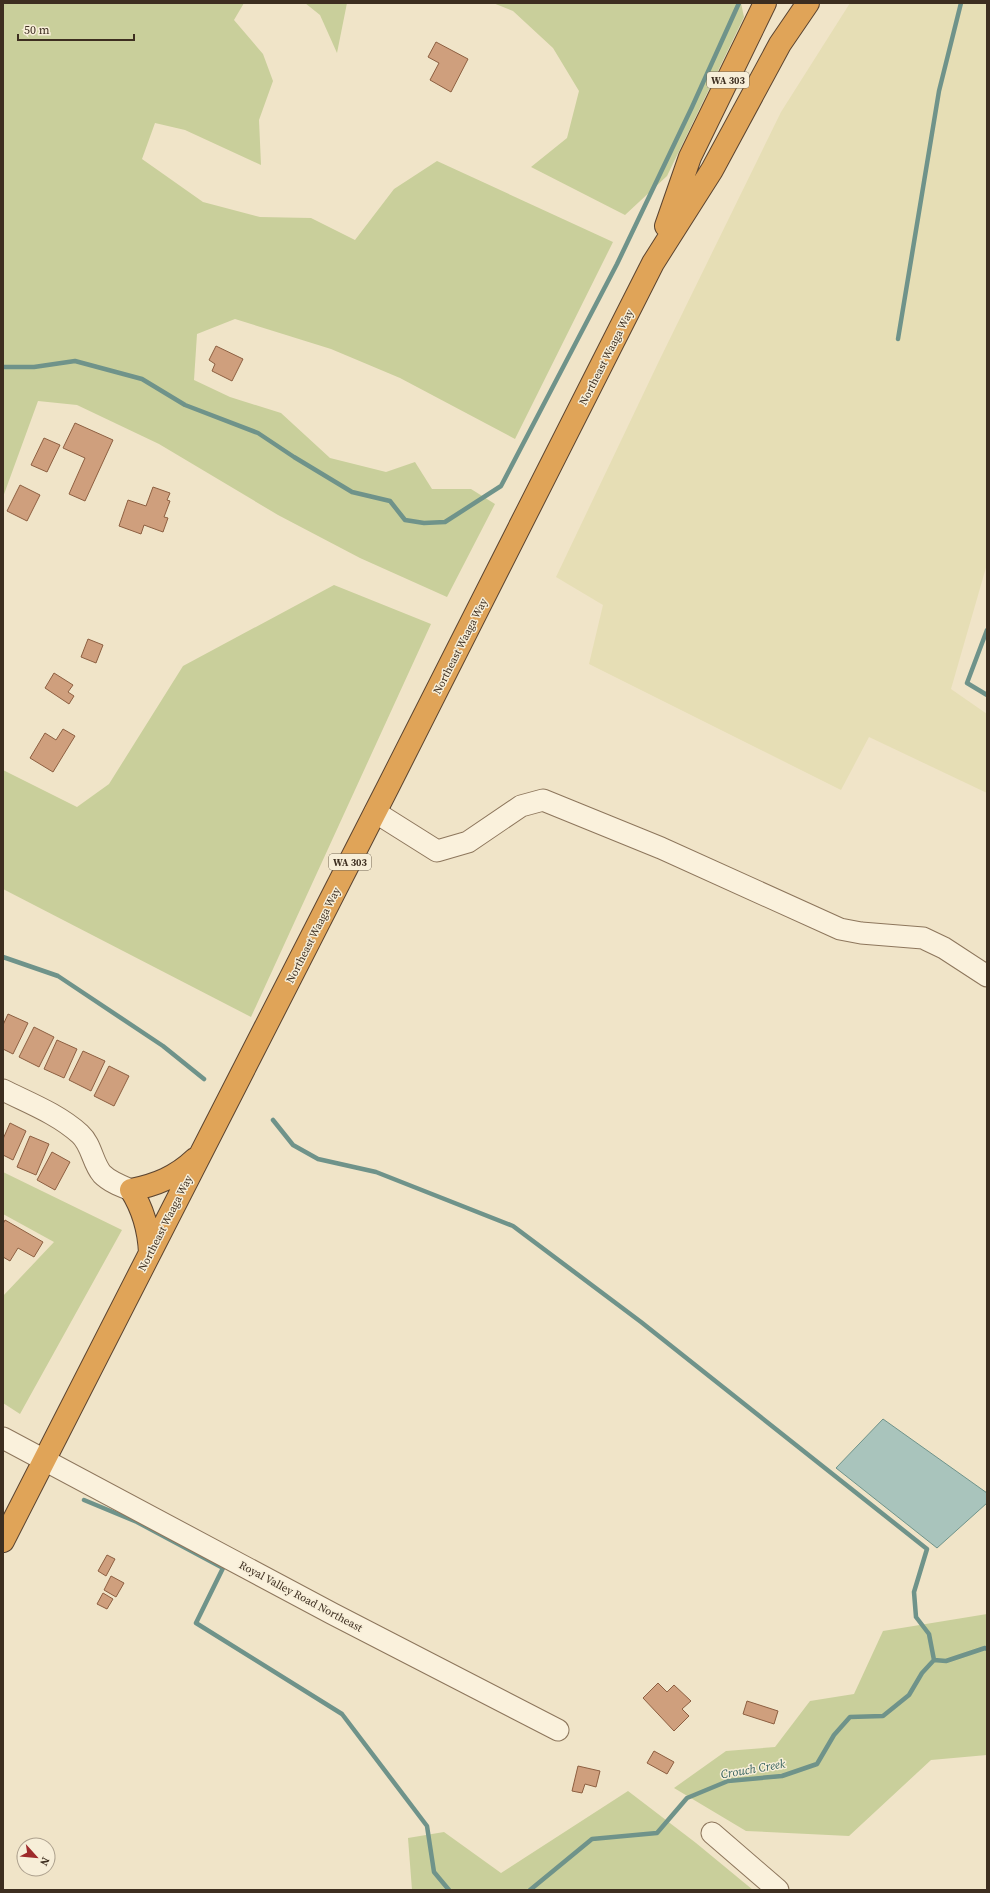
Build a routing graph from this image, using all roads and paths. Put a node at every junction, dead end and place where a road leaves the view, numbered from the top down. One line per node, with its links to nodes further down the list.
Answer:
1 (765, 3): 5 (highway, WA 303)
2 (801, 3): 4 (highway, WA 303)
3 (808, 3): 4 (highway)
4 (780, 44): 5 (highway, WA 303)
5 (653, 263): 6 (highway, Northeast Waaga Way / WA 303)
6 (375, 812): 7 (street); 9 (highway, Northeast Waaga Way / WA 303)
7 (987, 976)
8 (3, 1090): 10 (street)
9 (201, 1154): 10 (highway); 11 (highway, Northeast Waaga Way / WA 303)
10 (131, 1190): 11 (highway)
11 (150, 1253): 13 (highway, Northeast Waaga Way / WA 303)
12 (3, 1438): 13 (street, Royal Valley Road Northeast)
13 (44, 1460): 14 (highway, Northeast Waaga Way / WA 303); 15 (street, Royal Valley Road Northeast)
14 (3, 1541)
15 (558, 1730)
16 (712, 1833): 17 (street)
17 (778, 1890)

